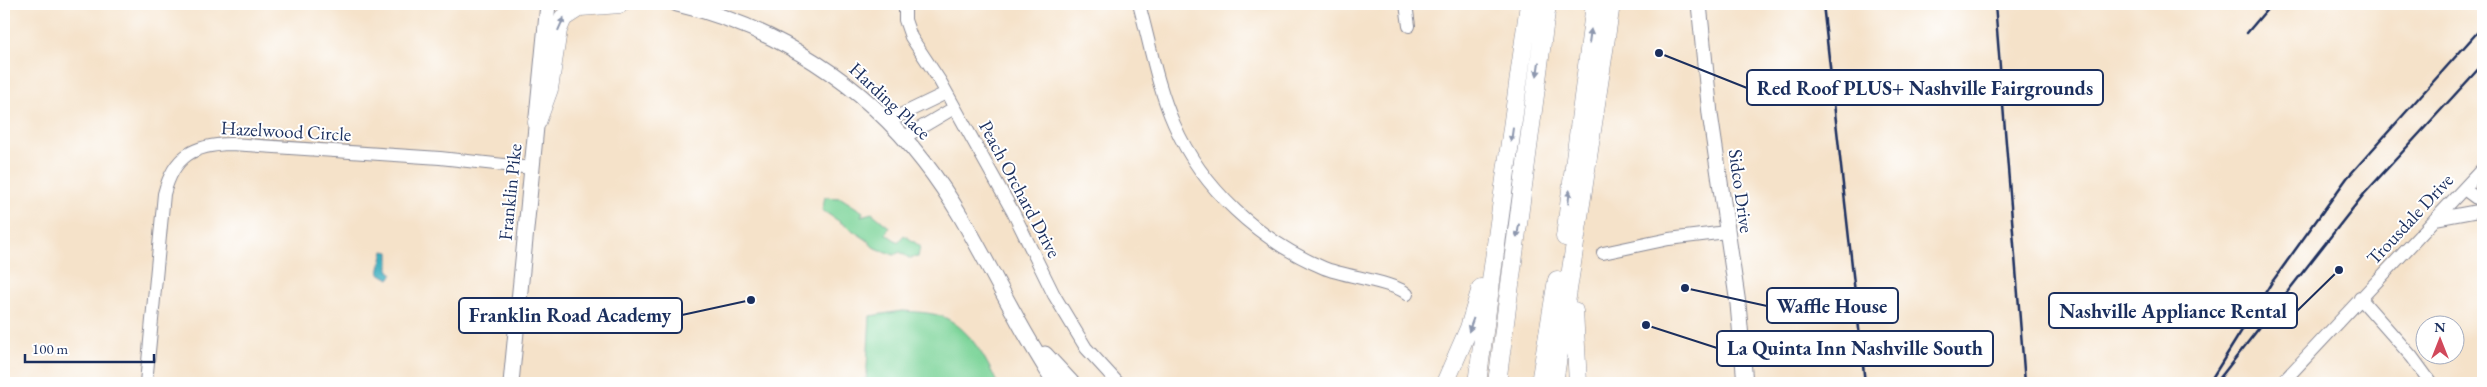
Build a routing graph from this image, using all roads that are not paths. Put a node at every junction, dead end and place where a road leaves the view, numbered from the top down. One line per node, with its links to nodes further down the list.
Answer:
1 (548, 4): 16 (main road, Franklin Pike)
2 (620, 4): 16 (highway, one-way to 2)
3 (678, 4): 15 (main road, Harding Place)
4 (905, 4): 13 (street, Peach Orchard Drive)
5 (1139, 4): 30 (street)
6 (1406, 4): 12 (street)
7 (1529, 4): 25 (highway, one-way to 25)
8 (1547, 4): 40 (highway, one-way to 40)
9 (1595, 4): 41 (highway, one-way to 9)
10 (1611, 4): 28 (highway)
11 (1699, 4): 27 (main road, Sidco Drive)
12 (1409, 26)
13 (946, 93): 14 (street, Peach Orchard Drive); 15 (street)
14 (954, 108): 17 (street); 37 (street, Peach Orchard Drive)
15 (888, 121): 17 (main road, Harding Place)
16 (537, 122): 18 (main road, Franklin Pike)
17 (904, 138): 32 (main road, Harding Place)
18 (532, 168): 33 (street, Hazelwood Circle); 34 (main road, Franklin Pike)
19 (2483, 168): 22 (street, Trousdale Drive)
20 (2483, 180): 21 (street)
21 (2483, 186)
22 (2464, 189): 23 (street); 26 (street, Trousdale Drive)
23 (2483, 203)
24 (2483, 210): 26 (street)
25 (1502, 211): 38 (highway, one-way to 38); 39 (highway)
26 (2435, 219): 31 (street, Trousdale Drive)
27 (1726, 232): 29 (street); 44 (main road, Sidco Drive)
28 (1576, 235): 42 (highway); 43 (highway)
29 (1603, 253)
30 (1407, 294)
31 (2360, 298): 45 (street, Trousdale Drive); 46 (street)
32 (1023, 329): 35 (main road, Harding Place); 36 (main road, Harding Place)
33 (146, 383)
34 (511, 383)
35 (1055, 383)
36 (1072, 383)
37 (1118, 383)
38 (1446, 383)
39 (1478, 383)
40 (1497, 383)
41 (1540, 383)
42 (1554, 383)
43 (1578, 383)
44 (1746, 383)
45 (2282, 383)
46 (2431, 383)

